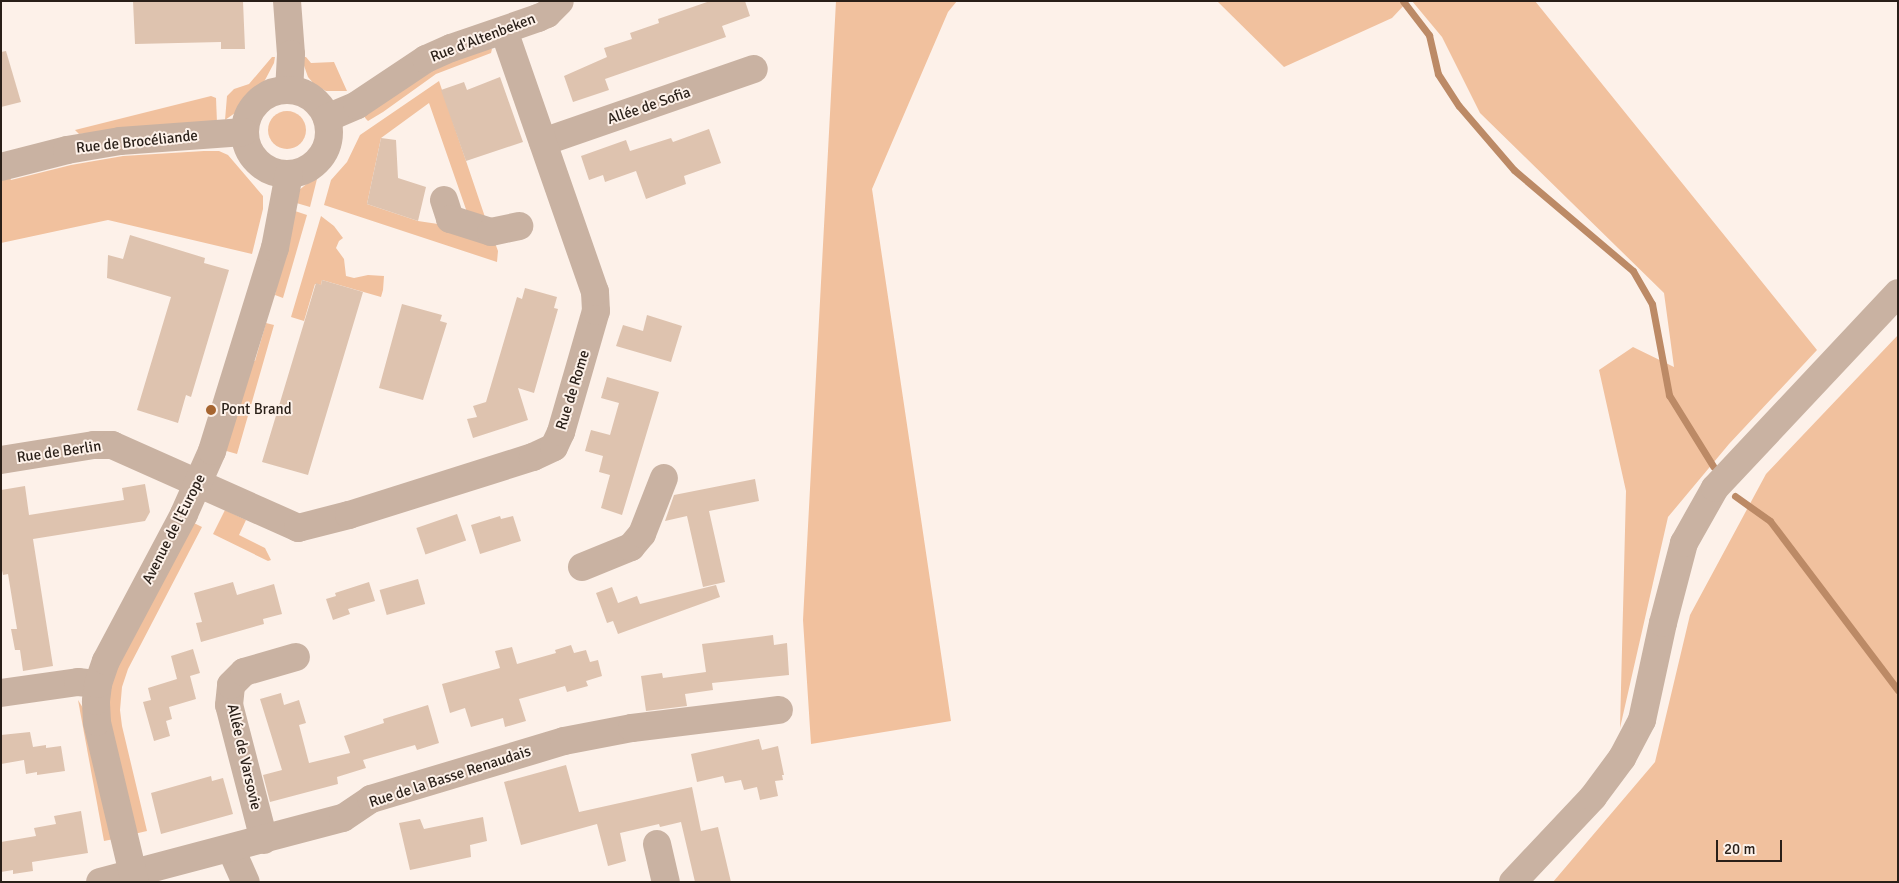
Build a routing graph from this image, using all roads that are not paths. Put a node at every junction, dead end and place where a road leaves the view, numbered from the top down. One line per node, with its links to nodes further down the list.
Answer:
1 (287, 1): 5 (street)
2 (560, 1): 3 (street, Rue d'Altenbeken)
3 (504, 30): 6 (street, Rue d'Altenbeken); 8 (street, Rue de Rome)
4 (754, 69): 8 (street, Allée de Sofia)
5 (289, 89): 6 (street); 7 (street)
6 (327, 118): 10 (street)
7 (244, 132): 9 (street, Rue de Brocéliande); 10 (street)
8 (543, 142): 16 (street, Rue de Rome)
9 (1, 167)
10 (289, 174): 16 (street, Avenue de l'Europe)
11 (444, 200): 12 (street)
12 (518, 226)
13 (1898, 294): 29 (street)
14 (1, 460): 16 (street, Rue de Berlin)
15 (664, 478): 17 (street)
16 (199, 482): 19 (street, Avenue de l'Europe)
17 (582, 567)
18 (296, 657): 22 (street, Allée de Varsovie)
19 (98, 684): 20 (street); 25 (street, Avenue de l'Europe)
20 (1, 693)
21 (779, 710): 22 (street, Rue de la Basse Renaudais)
22 (264, 840): 24 (street, Rue de la Basse Renaudais)
23 (657, 844): 28 (street)
24 (231, 849): 25 (street, Rue de la Basse Renaudais); 27 (street)
25 (134, 877): 26 (street, Rue de la Basse Renaudais)
26 (100, 882)
27 (246, 882)
28 (666, 882)
29 (1513, 882)

